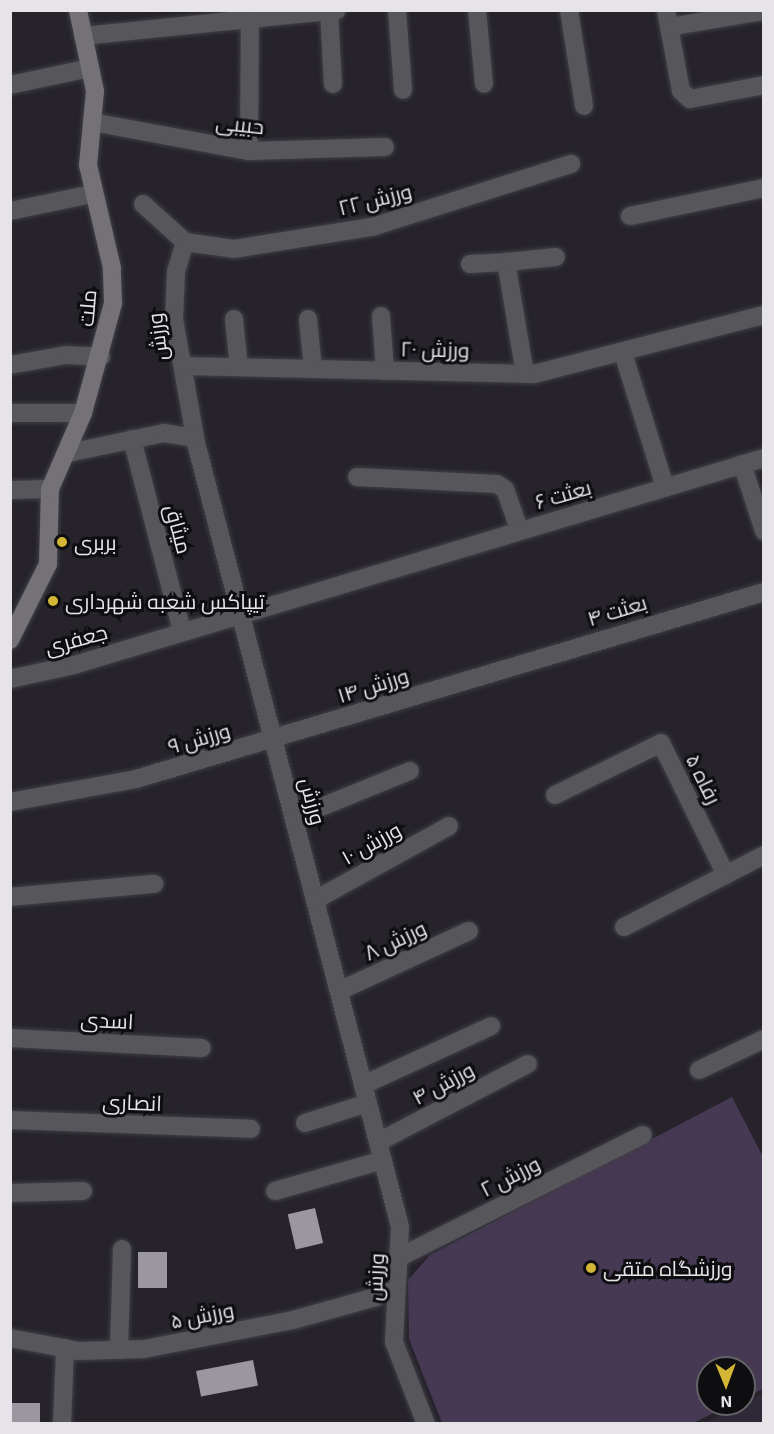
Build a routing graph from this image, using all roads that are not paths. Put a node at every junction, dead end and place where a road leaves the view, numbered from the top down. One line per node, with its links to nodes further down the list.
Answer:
1 (78, 10): 9 (main road, ملت)
2 (397, 10): 15 (street)
3 (477, 10): 12 (street)
4 (569, 10): 16 (street)
5 (333, 11): 8 (street); 11 (street)
6 (764, 11): 7 (street)
7 (667, 19): 14 (street)
8 (250, 21): 9 (street); 19 (street)
9 (83, 36): 10 (main road, ملت)
10 (90, 68): 13 (street); 17 (main road, ملت)
11 (333, 84)
12 (484, 84)
13 (10, 85)
14 (764, 85)
15 (403, 90)
16 (584, 106)
17 (92, 122): 19 (street, حبیبی); 22 (main road, ملت)
18 (385, 147): 19 (street, حبیبی)
19 (249, 150)
20 (571, 164): 26 (street, ورزش ۲۲)
21 (764, 188): 25 (street)
22 (92, 194): 24 (street); 35 (main road, ملت)
23 (143, 204): 26 (street)
24 (10, 211)
25 (630, 216)
26 (185, 242): 37 (street, ورزش)
27 (556, 257): 28 (street)
28 (506, 262): 29 (street); 41 (street)
29 (470, 264)
30 (764, 315): 34 (street, ورزش ۲۰)
31 (381, 316): 40 (street)
32 (234, 319): 38 (street)
33 (308, 319): 39 (street)
34 (623, 353): 41 (street, ورزش ۲۰); 50 (street)
35 (101, 357): 36 (street); 43 (main road, ملت)
36 (10, 365)
37 (183, 366): 38 (street, ورزش ۲۰); 44 (street, ورزش)
38 (239, 367): 39 (street, ورزش ۲۰)
39 (313, 369): 40 (street, ورزش ۲۰)
40 (385, 371): 41 (street, ورزش ۲۰)
41 (525, 374)
42 (10, 413): 43 (street)
43 (83, 413): 46 (main road, ملت)
44 (195, 438): 45 (street); 57 (street, ورزش)
45 (132, 439): 46 (street); 59 (street, میثاق)
46 (68, 453): 51 (main road, ملت)
47 (764, 458): 48 (street, بعثت ۶)
48 (742, 464): 50 (street, بعثت ۶); 54 (street)
49 (357, 477): 53 (street)
50 (665, 487): 53 (street, بعثت ۶)
51 (50, 489): 52 (street); 56 (main road, ملت)
52 (10, 490)
53 (519, 530): 57 (street, بعثت ۶)
54 (764, 531)
55 (764, 592): 61 (street, بعثت ۴)
56 (33, 600): 58 (main road); 60 (main road, ملت)
57 (241, 613): 59 (street, جعفری); 63 (street, ورزش)
58 (10, 615)
59 (182, 631): 62 (street, جعفری)
60 (10, 640)
61 (485, 674): 63 (street, ورزش ۱۴)
62 (10, 679)
63 (274, 740): 66 (street, ورزش ۹); 67 (street, ورزش)
64 (410, 771): 67 (street)
65 (555, 795): 70 (street, رفاه ۵)
66 (10, 802)
67 (294, 818): 73 (street, ورزش)
68 (449, 826): 73 (street, ورزش ۱۰)
69 (764, 855): 70 (street)
70 (726, 875): 74 (street)
71 (154, 884): 72 (street)
72 (10, 897)
73 (315, 900): 76 (street, ورزش)
74 (624, 927)
75 (469, 931): 76 (street, ورزش ۸)
76 (339, 991): 83 (street, ورزش)
77 (491, 1026): 83 (street)
78 (10, 1038): 80 (street, اسدی)
79 (764, 1039): 82 (street)
80 (202, 1048)
81 (528, 1064): 89 (street, ورزش ۴)
82 (699, 1070)
83 (363, 1085): 84 (street, ورزش)
84 (368, 1103): 86 (street); 89 (street, ورزش)
85 (10, 1120): 87 (street, انصاری)
86 (305, 1123)
87 (251, 1129)
88 (643, 1135): 95 (street, ورزش ۲)
89 (378, 1142): 90 (street, ورزش)
90 (383, 1160): 92 (street); 95 (street, ورزش)
91 (83, 1191): 93 (street)
92 (275, 1191)
93 (10, 1193)
94 (122, 1248): 99 (street)
95 (398, 1258): 96 (street, ورزش)
96 (396, 1285): 99 (street, ورزش ۵); 101 (street, ورزش)
97 (10, 1338): 98 (street, ورزش ۵)
98 (65, 1348): 99 (street, ورزش ۵); 100 (street)
99 (119, 1350)
100 (62, 1424)
101 (426, 1424)

